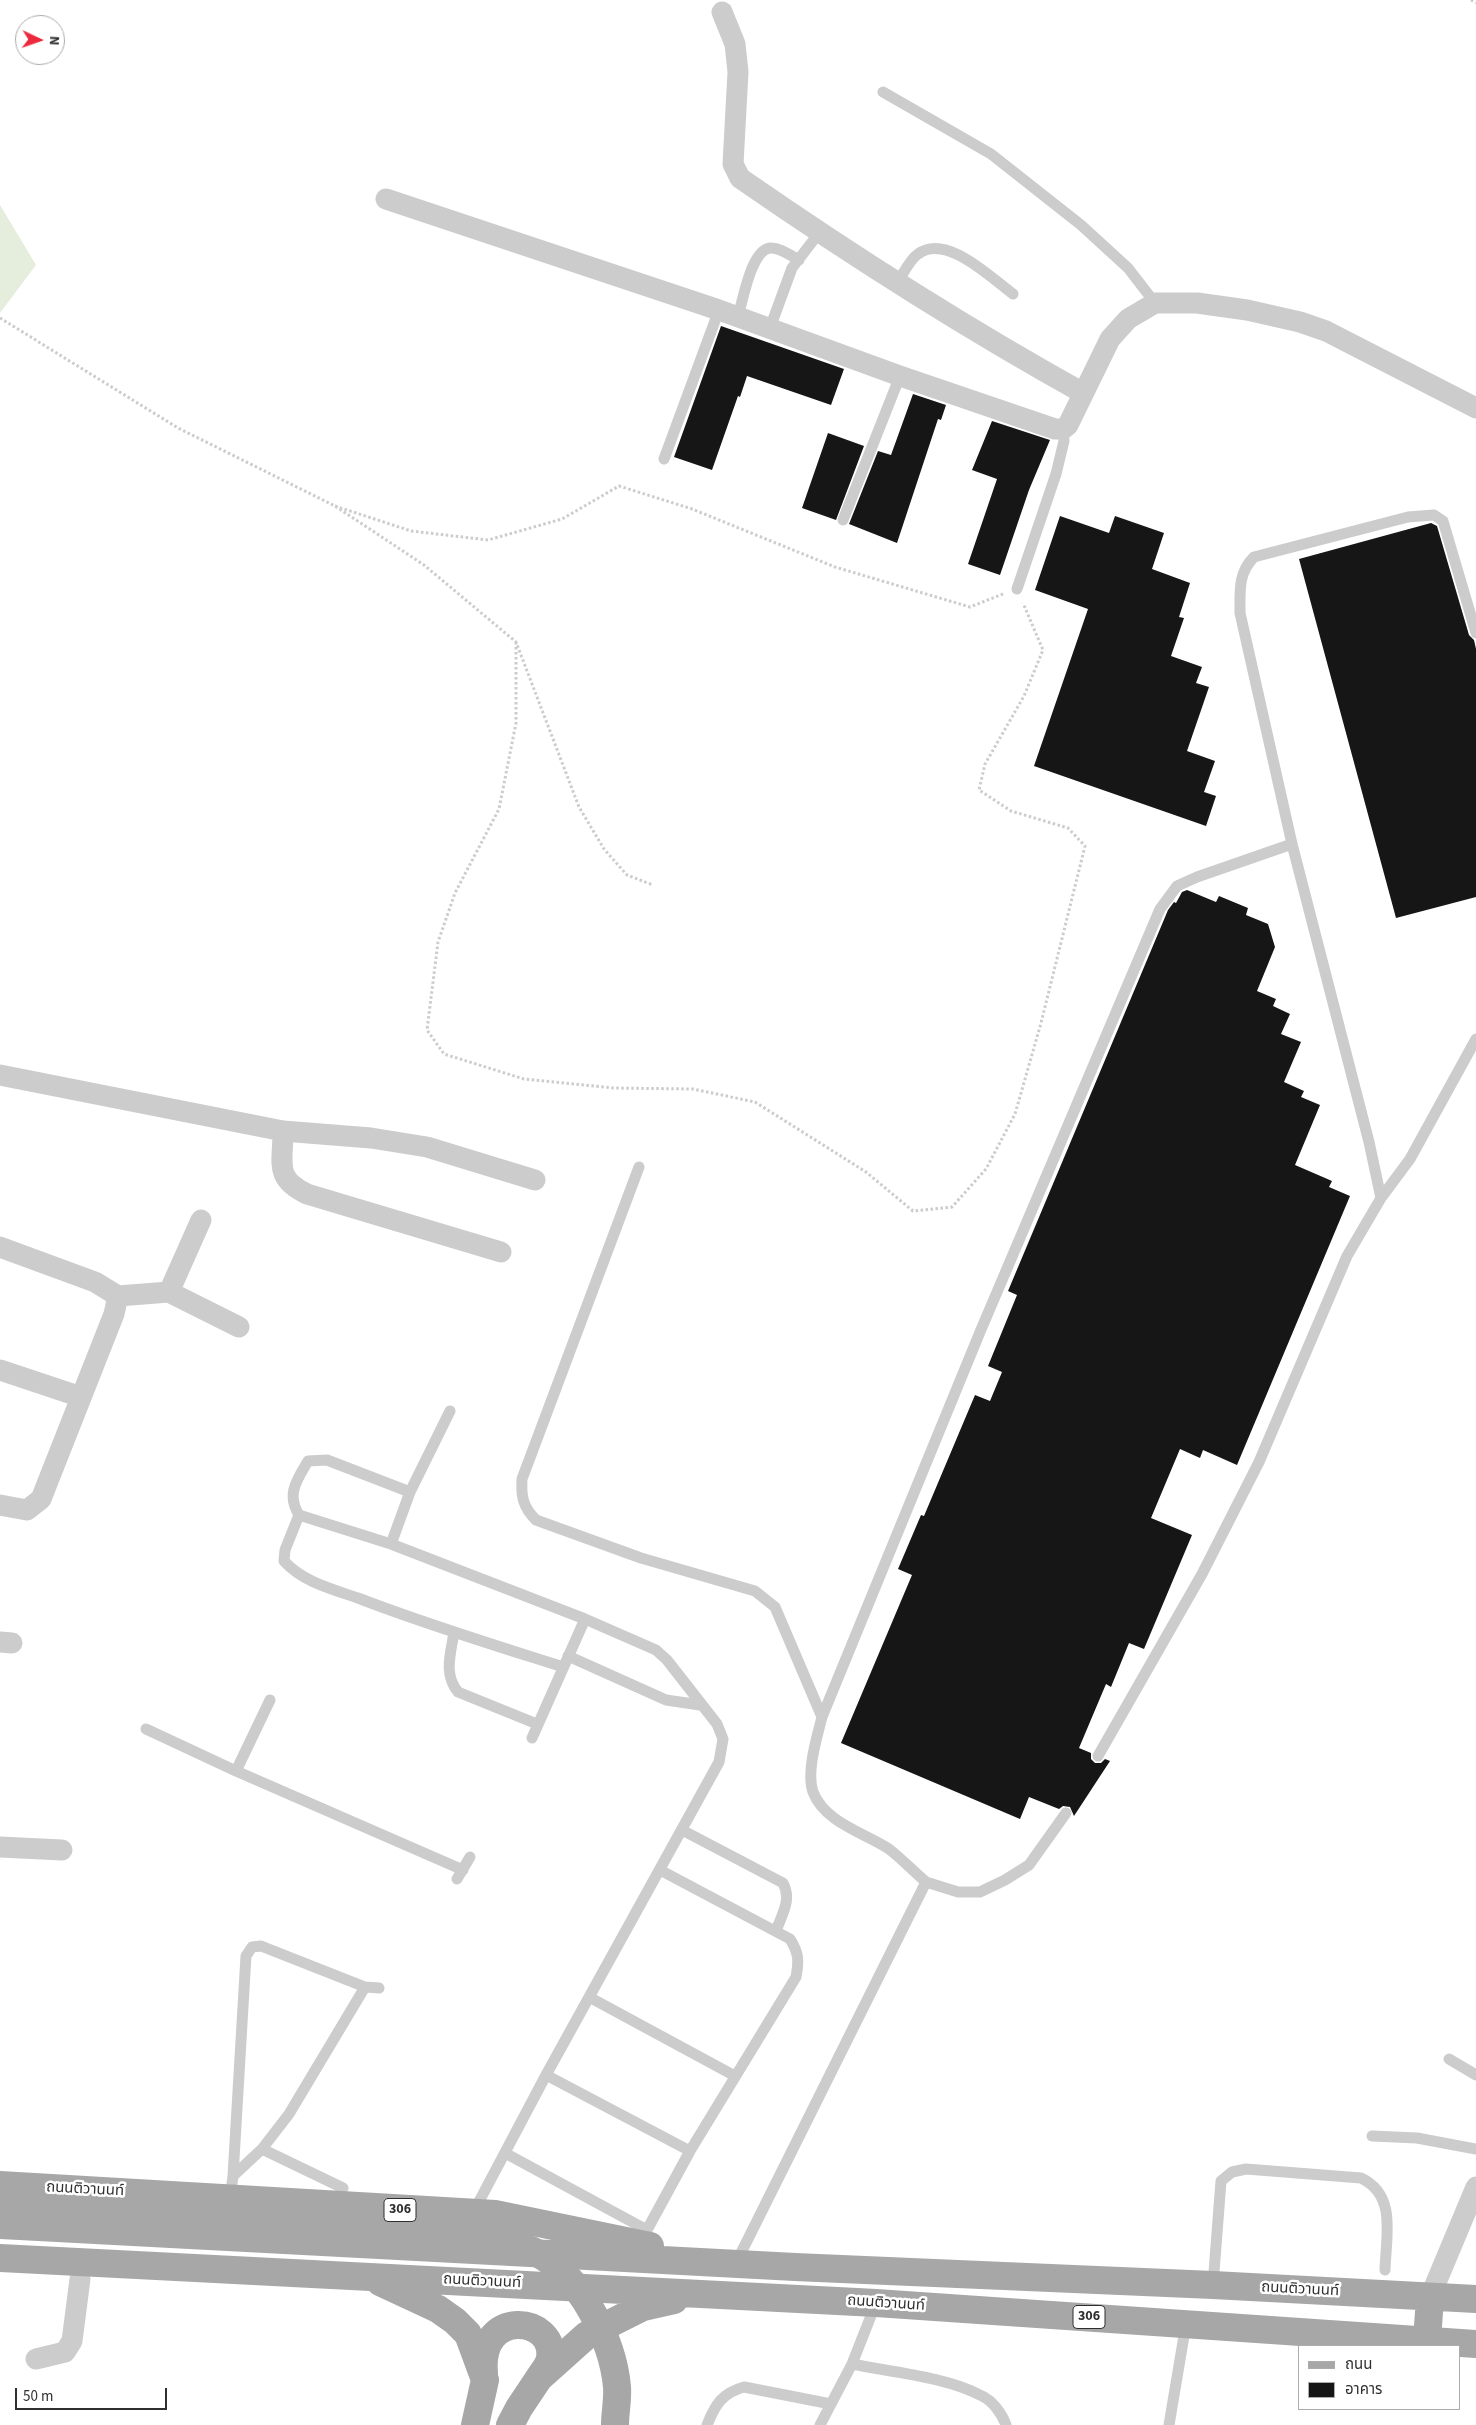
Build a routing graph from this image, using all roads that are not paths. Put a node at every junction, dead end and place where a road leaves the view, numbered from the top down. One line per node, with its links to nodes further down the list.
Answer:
1 (722, 12): 4 (street)
2 (883, 92): 8 (lane)
3 (386, 199): 9 (street)
4 (819, 233): 5 (lane); 6 (street)
5 (798, 260): 9 (lane); 10 (lane)
6 (897, 283): 7 (lane); 12 (street)
7 (1013, 294)
8 (1155, 303): 12 (street); 13 (street)
9 (728, 313): 10 (street); 15 (lane)
10 (770, 328): 11 (street)
11 (900, 376): 14 (street); 16 (lane)
12 (1083, 393): 14 (street)
13 (1476, 408)
14 (1063, 429): 17 (lane)
15 (664, 459)
16 (843, 520)
17 (1017, 589)
18 (1476, 633): 19 (lane)
19 (1292, 844): 25 (lane); 45 (lane)
20 (1476, 1039): 25 (lane)
21 (0, 1075): 22 (street)
22 (282, 1131): 24 (street); 28 (street)
23 (639, 1167): 45 (lane)
24 (535, 1180)
25 (1381, 1198): 49 (lane)
26 (201, 1220): 29 (street)
27 (0, 1247): 30 (street)
28 (500, 1252)
29 (169, 1292): 30 (street); 31 (street)
30 (118, 1296): 33 (street)
31 (240, 1327)
32 (0, 1370): 33 (street)
33 (81, 1397): 36 (street)
34 (450, 1411): 35 (lane)
35 (410, 1492): 37 (lane); 38 (lane)
36 (0, 1505)
37 (299, 1515): 38 (lane); 40 (lane)
38 (391, 1544): 39 (lane)
39 (585, 1619): 41 (lane); 44 (lane)
40 (454, 1632): 42 (lane); 46 (lane)
41 (568, 1656): 42 (lane); 44 (lane)
42 (563, 1667): 46 (lane)
43 (270, 1700): 50 (lane)
44 (700, 1705): 52 (lane)
45 (822, 1717): 57 (lane)
46 (537, 1724): 48 (lane)
47 (146, 1729): 50 (lane)
48 (532, 1738)
49 (1098, 1756)
50 (236, 1771): 55 (lane)
51 (1066, 1812): 57 (lane)
52 (682, 1830): 56 (lane); 58 (lane)
53 (0, 1847): 54 (street)
54 (62, 1850)
55 (470, 1858)
56 (660, 1870): 58 (lane); 61 (lane)
57 (926, 1882): 80 (lane)
58 (776, 1931): 65 (lane)
59 (365, 1987): 60 (lane); 67 (lane); 72 (lane)
60 (379, 1988)
61 (589, 1997): 63 (lane); 65 (lane)
62 (1449, 2059): 64 (lane)
63 (546, 2075): 69 (lane); 70 (lane)
64 (1476, 2075)
65 (735, 2076): 69 (lane)
66 (1372, 2136): 68 (lane)
67 (262, 2149): 72 (lane); 74 (lane)
68 (1476, 2149)
69 (690, 2151): 78 (lane)
70 (505, 2153): 76 (lane); 78 (lane)
71 (0, 2185): 72 (main road, ถนนติวานนท์ / 306)
72 (232, 2187): 76 (main road, ถนนติวานนท์ / 306)
73 (1476, 2187): 89 (street)
74 (343, 2188)
75 (0, 2205): 102 (main road, bridge)
76 (473, 2214): 78 (main road, ถนนติวานนท์ / 306)
77 (0, 2225): 81 (main road, ถนนติวานนท์ / 306)
78 (645, 2237): 80 (main road, ถนนติวานนท์ / 306)
79 (0, 2258): 83 (main road, ถนนติวานนท์ / 306)
80 (738, 2259): 81 (main road, ถนนติวานนท์ / 306)
81 (795, 2267): 87 (main road, ถนนติวานนท์ / 306)
82 (1385, 2270): 87 (lane)
83 (295, 2274): 84 (main road, ถนนติวานนท์ / 306); 86 (main road, ถนนติวานนท์ / 306)
84 (368, 2276): 88 (main road, ถนนติวานนท์ / 306); 98 (main road)
85 (0, 2277): 86 (main road, ถนนติวานนท์ / 306)
86 (80, 2279): 95 (street)
87 (1213, 2285): 89 (main road, ถนนติวานนท์ / 306)
88 (702, 2293): 91 (main road, ถนนติวานนท์ / 306); 97 (main road)
89 (1430, 2297): 90 (main road, ถนนติวานนท์ / 306); 93 (main road)
90 (1476, 2300)
91 (876, 2303): 92 (main road, ถนนติวานนท์ / 306); 96 (lane)
92 (1186, 2324): 93 (main road, ถนนติวานนท์ / 306); 106 (lane)
93 (1427, 2341): 94 (main road, ถนนติวานนท์ / 306)
94 (1476, 2344)
95 (36, 2359)
96 (852, 2364): 99 (lane); 105 (lane)
97 (539, 2378): 98 (main road); 101 (main road)
98 (485, 2380): 100 (main road)
99 (832, 2404): 103 (lane); 104 (lane)
100 (474, 2425)
101 (510, 2425)
102 (615, 2425)
103 (707, 2425)
104 (820, 2425)
105 (1006, 2425)
106 (1170, 2425)

